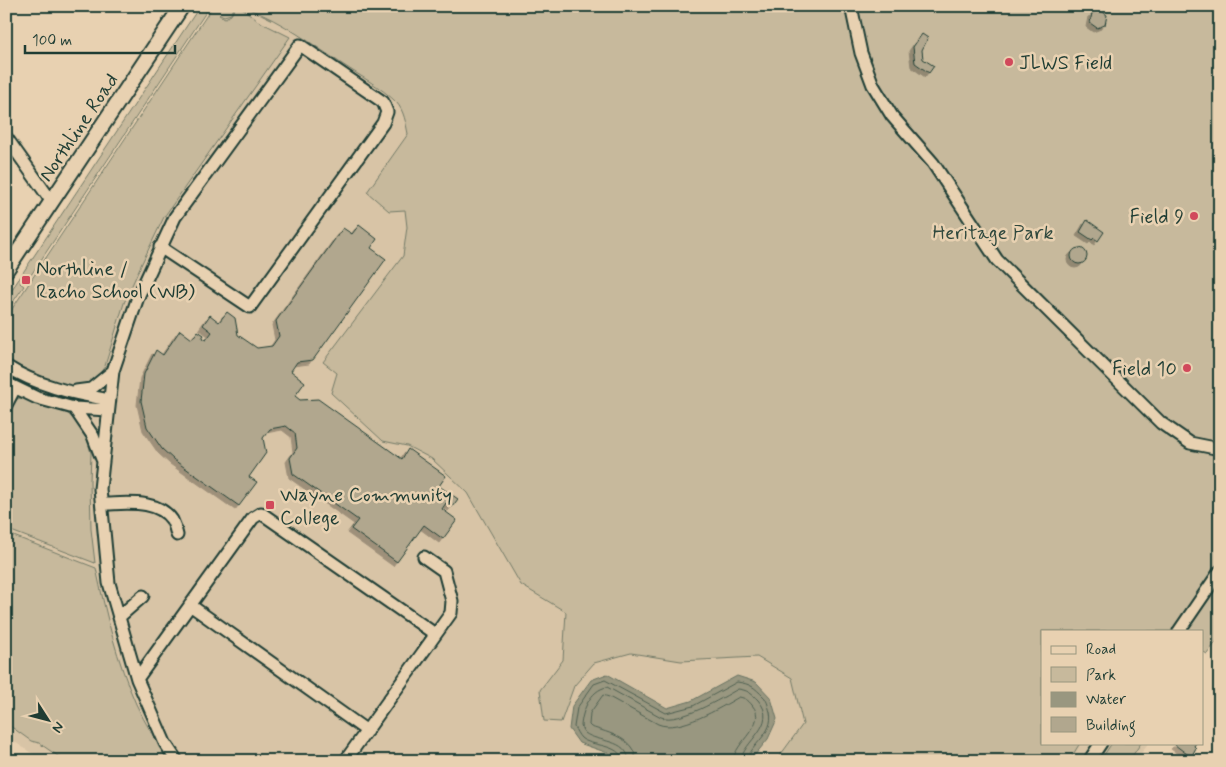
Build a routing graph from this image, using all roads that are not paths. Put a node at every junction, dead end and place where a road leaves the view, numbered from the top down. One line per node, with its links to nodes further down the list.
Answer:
1 (182, 6): 4 (main road, Northline Road)
2 (851, 6): 14 (street)
3 (6, 137): 4 (street)
4 (52, 202): 6 (main road, Northline Road)
5 (160, 247): 5 (street); 8 (street)
6 (6, 270)
7 (6, 366): 10 (street)
8 (113, 371): 10 (street); 12 (street)
9 (11, 386): 11 (street); 13 (street)
10 (71, 392): 12 (street)
11 (6, 405)
12 (108, 405): 13 (street); 15 (street)
13 (74, 408): 15 (street)
14 (1220, 449)
15 (103, 460): 16 (street)
16 (102, 504): 17 (street); 22 (street)
17 (177, 535)
18 (424, 557): 24 (street)
19 (1220, 571): 23 (street)
20 (143, 596): 22 (street)
21 (190, 605): 24 (street); 25 (street); 26 (street)
22 (119, 618): 25 (street)
23 (1180, 630)
24 (436, 634): 26 (street)
25 (137, 679): 28 (street)
26 (367, 731): 29 (street)
27 (1100, 744): 30 (street)
28 (177, 761)
29 (345, 761)
30 (1089, 761)

